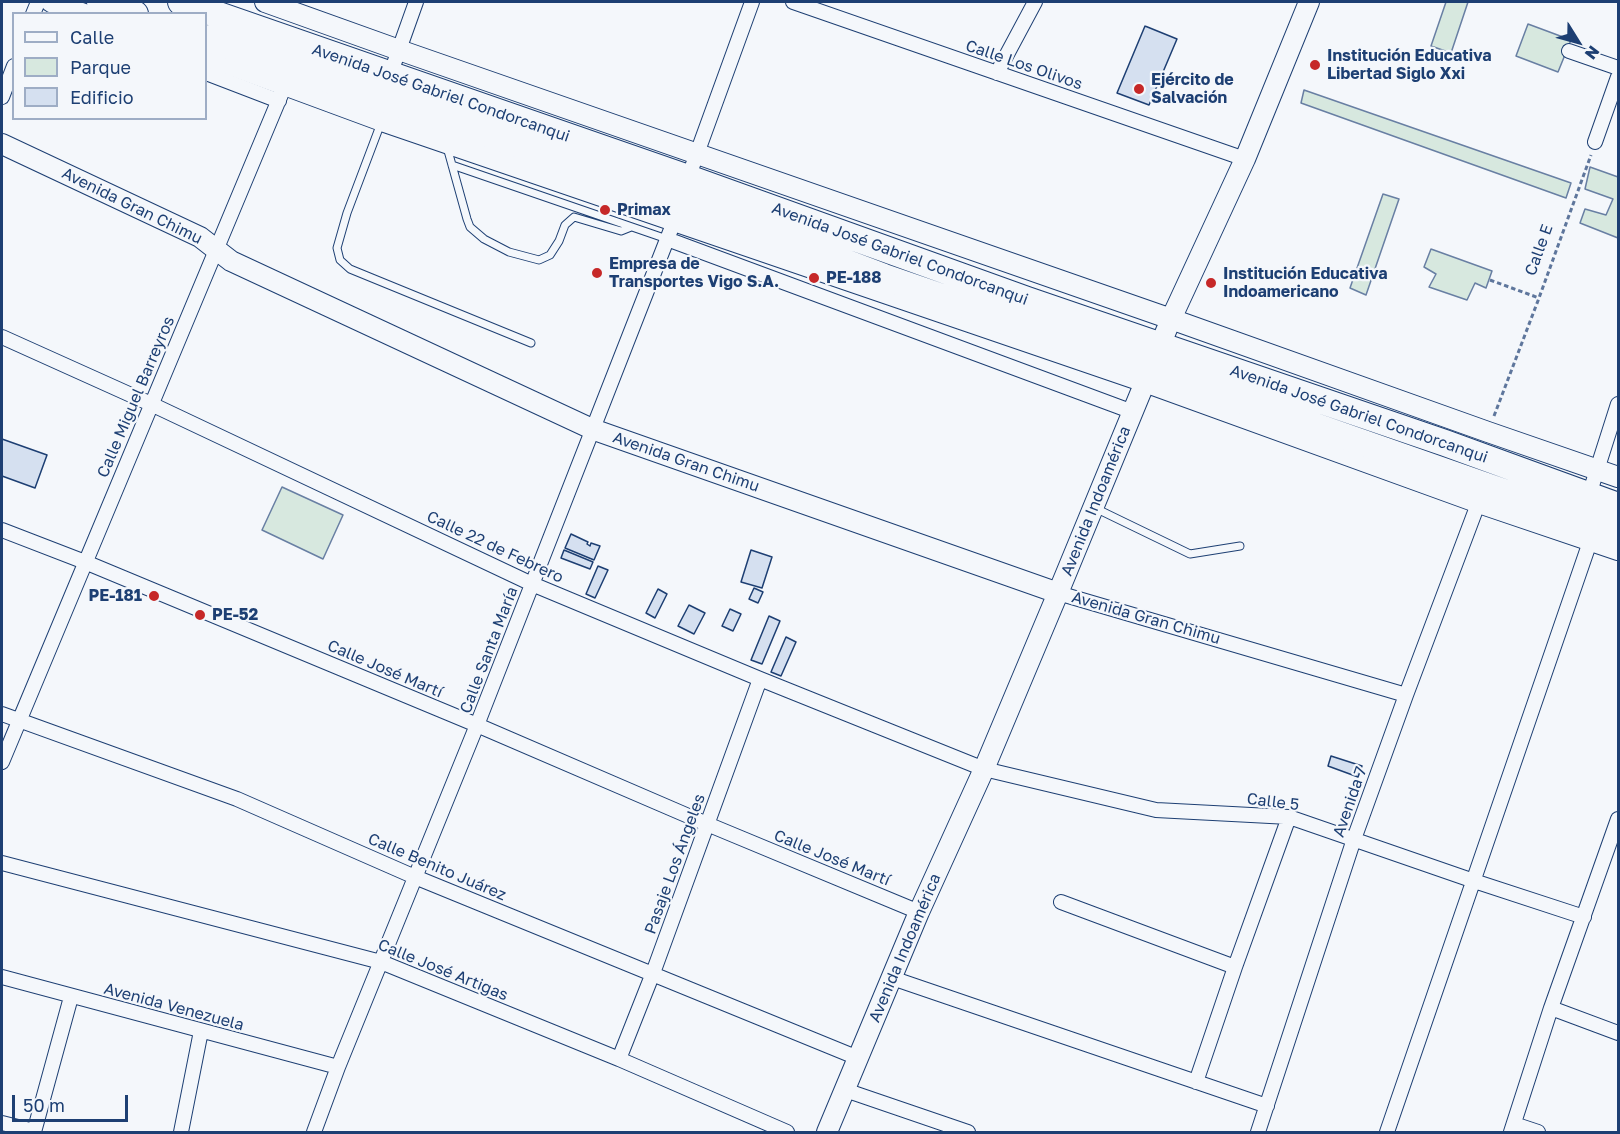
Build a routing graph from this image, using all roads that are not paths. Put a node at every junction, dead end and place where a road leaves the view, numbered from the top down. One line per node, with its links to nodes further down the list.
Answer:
1 (100, 2): 11 (highway)
2 (182, 2): 12 (highway, Avenida José Gabriel Condorcanqui)
3 (265, 2): 15 (street, Avenida José Gabriel Condorcanqui)
4 (416, 2): 15 (street)
5 (752, 2): 30 (street, Calle Santa María)
6 (793, 2): 20 (street, Calle Los Olivos)
7 (1035, 2): 20 (street)
8 (1303, 3): 31 (street, Avenida Indoamérica)
9 (41, 8): 10 (street)
10 (70, 12)
11 (129, 12)
12 (197, 12)
13 (207, 19): 22 (highway, Avenida José Gabriel Condorcanqui)
14 (207, 38): 22 (highway, Avenida José Gabriel Condorcanqui)
15 (399, 50): 23 (street); 30 (street, Avenida José Gabriel Condorcanqui)
16 (1569, 51): 18 (street)
17 (207, 57): 22 (street, Avenida José Gabriel Condorcanqui)
18 (1618, 68)
19 (12, 71): 25 (street)
20 (997, 73): 31 (street, Calle Los Olivos)
21 (207, 74): 22 (street)
22 (290, 74): 23 (highway, Avenida José Gabriel Condorcanqui); 26 (street, Avenida José Gabriel Condorcanqui); 27 (highway, Avenida José Gabriel Condorcanqui); 36 (street, Calle Miguel Barreyros)
23 (390, 75): 33 (highway, Avenida José Gabriel Condorcanqui)
24 (1618, 77): 28 (street)
25 (2, 97)
26 (382, 121): 27 (street, Avenida José Gabriel Condorcanqui); 39 (lane)
27 (445, 130): 32 (lane); 33 (highway, Avenida José Gabriel Condorcanqui)
28 (1595, 142)
29 (2, 144): 36 (street, Avenida Gran Chimu)
30 (696, 153): 33 (street, Calle Santa María); 37 (street, Avenida José Gabriel Condorcanqui)
31 (1245, 159): 37 (street, Avenida Indoamérica)
32 (452, 165): 34 (lane); 34 (lane)
33 (681, 199): 35 (street, Calle Santa María); 40 (highway, Avenida José Gabriel Condorcanqui); 41 (highway, Avenida José Gabriel Condorcanqui)
34 (631, 227): 35 (lane)
35 (667, 239): 44 (street); 45 (street, Calle Santa María)
36 (216, 249): 42 (street, Calle Miguel Barreyros); 45 (street, Avenida Gran Chimu)
37 (1171, 318): 40 (street, Avenida Indoamérica); 46 (street, Avenida José Gabriel Condorcanqui)
38 (2, 337): 42 (street, Calle 22 de Febrero)
39 (531, 343)
40 (1160, 345): 41 (street, Avenida Indoamérica); 49 (highway, Avenida José Gabriel Condorcanqui)
41 (1148, 375): 44 (street, Avenida Indoamérica); 48 (highway, Avenida José Gabriel Condorcanqui)
42 (151, 404): 56 (street, Calle Miguel Barreyros); 57 (street, Calle 22 de Febrero)
43 (1618, 404): 46 (street)
44 (1133, 412): 51 (street, Avenida Indoamérica)
45 (592, 429): 57 (street, Calle Santa María); 58 (street, Avenida Gran Chimu)
46 (1597, 469): 47 (street, Avenida José Gabriel Condorcanqui); 49 (street)
47 (1618, 477)
48 (1482, 494): 53 (highway, Avenida José Gabriel Condorcanqui); 60 (street, Avenida 7)
49 (1589, 495): 50 (highway, Avenida José Gabriel Condorcanqui); 53 (street)
50 (1618, 506)
51 (1092, 507): 54 (lane); 58 (street, Avenida Indoamérica)
52 (2, 530): 56 (street, Calle José Martí)
53 (1602, 532): 55 (street, Avenida José Gabriel Condorcanqui); 72 (street)
54 (1240, 546)
55 (1618, 550)
56 (85, 562): 62 (street, Calle Miguel Barreyros); 63 (street, Calle José Martí)
57 (532, 584): 59 (street, Calle 22 de Febrero); 63 (street, Calle Santa María)
58 (1058, 592): 60 (street, Avenida Gran Chimu); 65 (street, Avenida Indoamérica)
59 (760, 679): 65 (street, Calle 22 de Febrero); 68 (street, Pasaje Los Ángeles)
60 (1406, 695): 69 (street, Avenida 7)
61 (2, 714): 62 (street, Calle Benito Juárez)
62 (19, 721): 64 (street, Calle Miguel Barreyros); 71 (street, Calle Benito Juárez)
63 (477, 725): 68 (street, Calle José Martí); 71 (street, Calle Santa María)
64 (2, 762)
65 (984, 769): 66 (street, Calle 5); 74 (street, Avenida Indoamérica)
66 (1289, 817): 69 (street, Calle 5); 77 (street)
67 (1618, 819): 75 (street)
68 (707, 824): 74 (street, Calle José Martí); 78 (street, Pasaje Los Ángeles)
69 (1354, 839): 72 (street, Calle 5); 90 (street, Avenida 7)
70 (2, 863): 76 (street, Calle José Artigas)
71 (415, 877): 76 (street, Calle Santa María); 78 (street, Calle Benito Juárez)
72 (1474, 881): 75 (street, Calle 5); 100 (street)
73 (1061, 902): 77 (street)
74 (920, 912): 80 (street, Avenida Indoamérica)
75 (1584, 917): 82 (street)
76 (381, 962): 86 (street, Calle José Artigas); 87 (street, Calle Santa María)
77 (1235, 967): 88 (street)
78 (653, 973): 85 (street, Calle Benito Juárez); 86 (street, Pasaje Los Ángeles)
79 (2, 977): 81 (street, Avenida Venezuela)
80 (892, 978): 85 (street, Avenida Indoamérica); 88 (street)
81 (71, 997): 83 (street, Avenida Venezuela); 93 (street)
82 (1551, 1008): 84 (street); 92 (street)
83 (201, 1031): 87 (street, Avenida Venezuela); 94 (street)
84 (1618, 1033)
85 (858, 1058): 89 (street, Avenida Indoamérica)
86 (619, 1059): 96 (street, Calle José Artigas)
87 (338, 1067): 95 (street, Calle Santa María)
88 (1196, 1082): 90 (street)
89 (845, 1090): 97 (street, Avenida Indoamérica); 98 (street)
90 (1267, 1106): 99 (street, Avenida 7)
91 (2, 1123): 93 (street)
92 (1512, 1128): 101 (street)
93 (34, 1132)
94 (181, 1132)
95 (314, 1132)
96 (788, 1132)
97 (827, 1132)
98 (968, 1132)
99 (1258, 1132)
100 (1387, 1132)
101 (1538, 1132)

